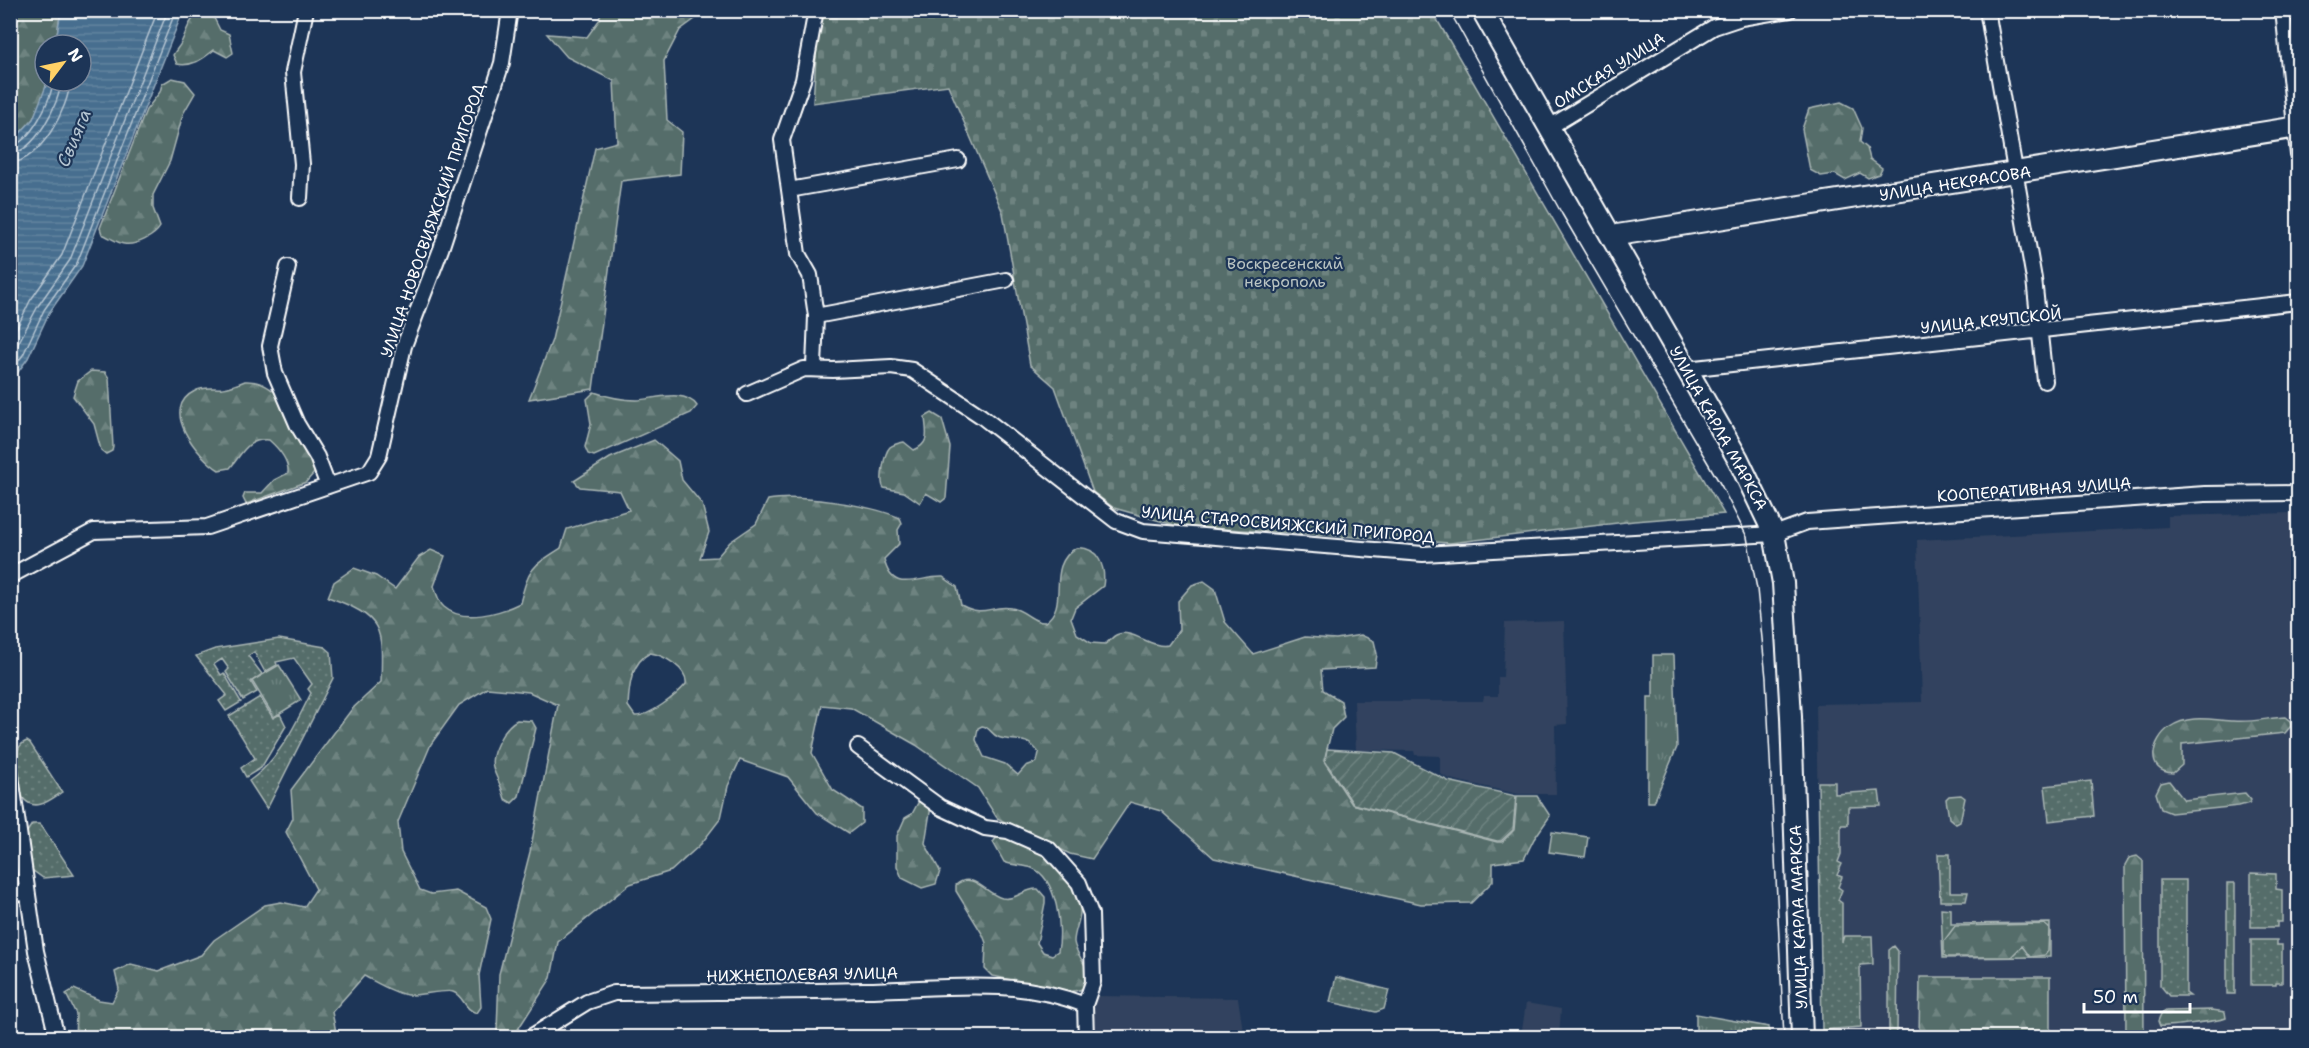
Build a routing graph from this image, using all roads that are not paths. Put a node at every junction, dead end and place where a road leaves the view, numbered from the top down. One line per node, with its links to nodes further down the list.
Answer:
1 (306, 10): 15 (street)
2 (510, 10): 26 (street, УЛИЦА НОВОСВИЯЖСКИЙ ПРИГОРОД)
3 (816, 10): 14 (street)
4 (1482, 10): 9 (main road, УЛИЦА КАРЛА МАРКСА)
5 (1790, 10): 8 (street, ОМСКАЯ УЛИЦА)
6 (1987, 10): 13 (street)
7 (2283, 10): 10 (street)
8 (1770, 12): 9 (street, ОМСКАЯ УЛИЦА)
9 (1548, 128): 16 (main road, УЛИЦА КАРЛА МАРКСА)
10 (2296, 128): 11 (street); 13 (main road, УЛИЦА НЕКРАСОВА)
11 (2298, 155)
12 (958, 160): 14 (street)
13 (2018, 173): 16 (main road, УЛИЦА НЕКРАСОВА); 21 (street)
14 (789, 190): 20 (street)
15 (300, 198)
16 (1611, 236): 23 (main road, УЛИЦА КАРЛА МАРКСА)
17 (288, 267): 26 (street)
18 (1006, 280): 20 (street)
19 (2298, 302): 21 (street, УЛИЦА КРУПСКОЙ)
20 (816, 316): 22 (street)
21 (2040, 331): 23 (street, УЛИЦА КРУПСКОЙ); 24 (street)
22 (814, 367): 25 (street, УЛИЦА СТАРОСВИЯЖСКИЙ ПРИГОРОД); 28 (street, УЛИЦА СТАРОСВИЯЖСКИЙ ПРИГОРОД)
23 (1686, 369): 28 (main road, УЛИЦА КАРЛА МАРКСА)
24 (2045, 381)
25 (747, 394)
26 (328, 486): 29 (street)
27 (2298, 493): 28 (street, КООПЕРАТИВНАЯ УЛИЦА)
28 (1774, 534): 38 (main road, УЛИЦА КАРЛА МАРКСА)
29 (10, 576)
30 (858, 747): 34 (street)
31 (10, 769): 32 (street)
32 (26, 892): 33 (street); 35 (street)
33 (10, 895)
34 (1085, 1005): 36 (street, НИЖНЕПОЛЕВАЯ УЛИЦА); 37 (street)
35 (57, 1038)
36 (529, 1038)
37 (1086, 1038)
38 (1802, 1038)

